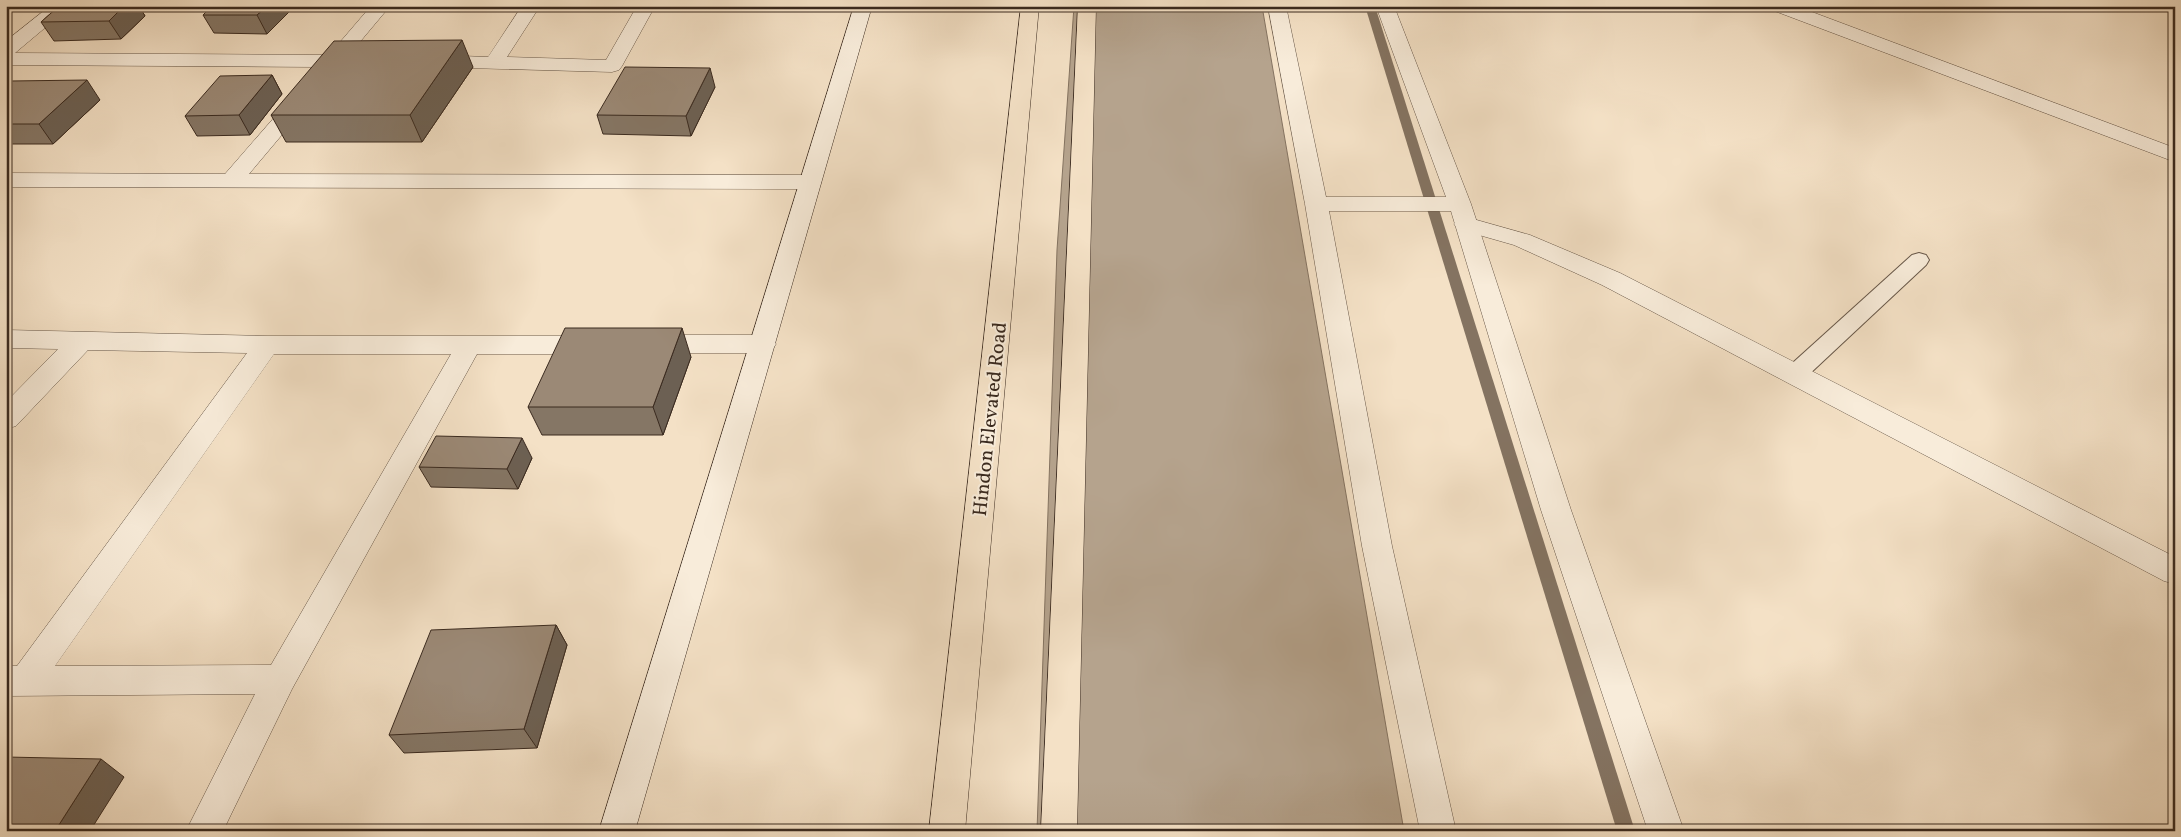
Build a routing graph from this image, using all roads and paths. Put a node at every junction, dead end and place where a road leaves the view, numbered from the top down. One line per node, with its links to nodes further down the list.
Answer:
1 (62, 6): 11 (street)
2 (381, 6): 13 (street)
3 (531, 6): 16 (street)
4 (646, 6): 16 (street)
5 (863, 6): 20 (street)
6 (1030, 6): 36 (highway, Hindon Elevated Road)
7 (1088, 6): 37 (highway)
8 (1277, 6): 21 (street)
9 (1385, 6): 22 (street)
10 (1778, 6): 17 (street)
11 (6, 51)
12 (6, 60): 13 (street)
13 (336, 61): 14 (street); 19 (street)
14 (375, 61)
15 (415, 61): 16 (street)
16 (494, 62)
17 (2175, 156)
18 (6, 180): 19 (street)
19 (232, 181): 20 (street)
20 (810, 182): 26 (street)
21 (1316, 204): 22 (street); 38 (street)
22 (1455, 211): 29 (street); 39 (street)
23 (1919, 260): 29 (lane)
24 (6, 340): 25 (street)
25 (82, 340): 27 (street); 30 (street)
26 (763, 344): 28 (street); 35 (street)
27 (267, 345): 28 (street); 33 (street)
28 (468, 346): 32 (street)
29 (1795, 374): 31 (street)
30 (6, 419)
31 (2175, 572)
32 (280, 679): 33 (street); 34 (street)
33 (16, 681)
34 (204, 831)
35 (617, 831)
36 (947, 831)
37 (1059, 831)
38 (1438, 831)
39 (1666, 831)

